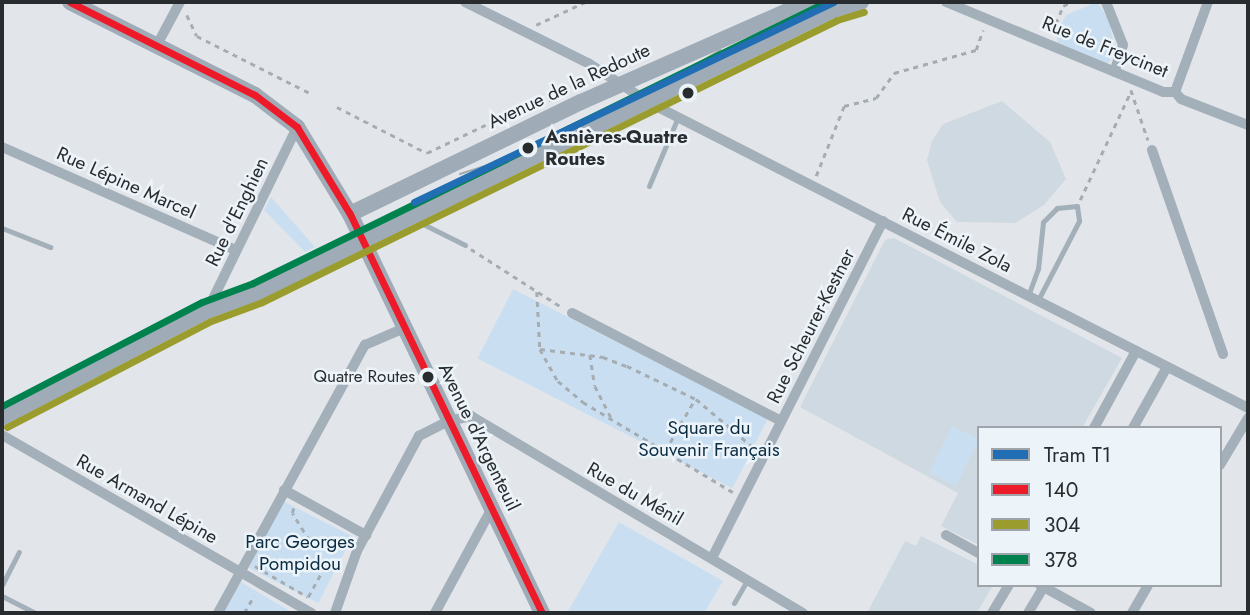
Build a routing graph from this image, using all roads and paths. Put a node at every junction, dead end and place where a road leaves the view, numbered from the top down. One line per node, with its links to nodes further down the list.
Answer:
1 (70, 2): 14 (main road)
2 (465, 2): 12 (street, Rue Émile Zola)
3 (586, 2): 12 (path)
4 (808, 2): 17 (main road, Avenue de la Redoute)
5 (861, 2): 21 (main road)
6 (946, 2): 11 (street, Rue de Freycinet)
7 (1071, 2): 13 (path)
8 (1106, 2): 15 (street)
9 (1208, 2): 19 (street)
10 (180, 3): 14 (street); 20 (path)
11 (988, 19): 13 (street, Rue de Freycinet); 29 (path)
12 (523, 31): 17 (street, Rue Émile Zola)
13 (1048, 44): 15 (street, Rue de Freycinet)
14 (157, 45): 26 (main road)
15 (1114, 72): 16 (street, Rue de Freycinet)
16 (1126, 77): 18 (path); 19 (street, Rue de Freycinet)
17 (621, 84): 21 (street, Rue Émile Zola); 23 (main road, Avenue de la Redoute)
18 (1131, 91): 28 (path); 31 (path)
19 (1175, 92): 25 (street, Rue de Freycinet)
20 (312, 94)
21 (650, 103): 24 (street, Rue Émile Zola); 33 (main road)
22 (337, 107): 23 (path)
23 (565, 109): 32 (main road, Avenue de la Redoute)
24 (678, 117): 29 (street, Rue Émile Zola); 30 (lane)
25 (1248, 125)
26 (297, 127): 32 (main road, Avenue d'Argenteuil); 39 (street, Rue d'Enghien)
27 (2, 147): 39 (street, Rue Lépine Marcel)
28 (1152, 150): 47 (street)
29 (812, 185): 34 (street, Rue Émile Zola)
30 (649, 186)
31 (1077, 206): 41 (lane); 41 (lane)
32 (350, 214): 36 (main road, Avenue d'Argenteuil)
33 (409, 217): 36 (main road); 37 (lane)
34 (883, 221): 41 (street, Rue Émile Zola); 56 (street, Rue Scheurer-Kestner)
35 (2, 228): 38 (lane)
36 (362, 239): 42 (main road); 44 (main road, Avenue d'Argenteuil)
37 (465, 245): 40 (path)
38 (50, 247)
39 (236, 250): 42 (street, Rue d'Enghien)
40 (537, 292): 43 (path); 45 (path)
41 (1033, 298): 46 (street, Rue Émile Zola)
42 (207, 311): 52 (main road)
43 (572, 313): 56 (street)
44 (402, 329): 55 (main road, Avenue d'Argenteuil); 63 (street)
45 (540, 349): 48 (path); 53 (path)
46 (1136, 351): 49 (street, Rue Émile Zola); 57 (street)
47 (1223, 354)
48 (590, 355): 50 (path); 53 (path)
49 (1167, 367): 51 (street, Rue Émile Zola); 58 (street)
50 (696, 399): 60 (path); 61 (path)
51 (1248, 408)
52 (2, 418)
53 (611, 418): 60 (path)
54 (1248, 418): 62 (street)
55 (448, 421): 66 (main road, Avenue d'Argenteuil); 67 (street); 71 (street, Rue du Ménil)
56 (781, 421): 61 (street, Rue Scheurer-Kestner)
57 (1095, 426)
58 (1134, 426)
59 (2, 435): 73 (street, Rue Armand Lépine)
60 (665, 451): 64 (path)
61 (763, 457): 64 (street, Rue Scheurer-Kestner)
62 (1222, 462)
63 (284, 490): 65 (street); 72 (street)
64 (742, 497): 71 (street, Rue Scheurer-Kestner)
65 (298, 498): 67 (street); 72 (path)
66 (491, 510): 83 (main road, Avenue d'Argenteuil); 89 (street)
67 (366, 535): 88 (street)
68 (946, 535): 69 (street)
69 (977, 551)
70 (19, 552): 75 (lane)
71 (712, 558): 74 (street, Rue du Ménil)
72 (246, 561): 73 (street)
73 (239, 573): 85 (street); 87 (street, Rue Armand Lépine)
74 (746, 582): 82 (lane); 90 (street, Rue du Ménil)
75 (2, 585)
76 (1008, 587): 91 (street)
77 (1042, 587): 92 (street)
78 (1045, 587): 93 (street)
79 (1147, 587): 94 (street)
80 (2, 596): 84 (lane)
81 (254, 596): 86 (path)
82 (734, 603)
83 (540, 612)
84 (36, 613)
85 (218, 613)
86 (244, 613)
87 (311, 613)
88 (335, 613)
89 (435, 613)
90 (803, 613)
91 (992, 613)
92 (1028, 613)
93 (1091, 613)
94 (1132, 613)

